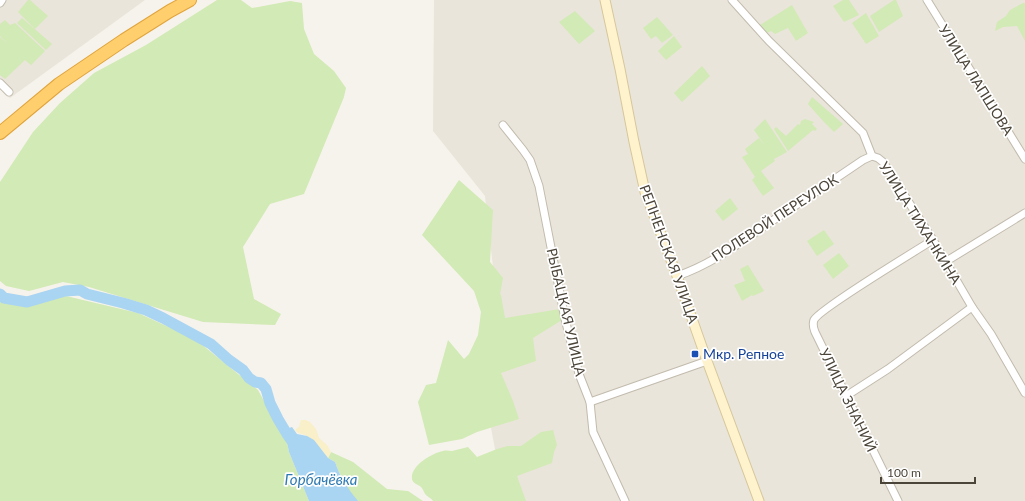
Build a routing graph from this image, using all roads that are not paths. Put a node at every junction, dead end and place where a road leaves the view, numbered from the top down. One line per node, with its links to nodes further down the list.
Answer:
1 (2, 0): 6 (street)
2 (190, 0): 10 (highway)
3 (605, 0): 16 (street, РЕПНЕНСКАЯ УЛИЦА)
4 (732, 0): 11 (street, УЛИЦА ТИХАНКИНА)
5 (928, 0): 12 (street, УЛИЦА ЛАПШОВА)
6 (0, 2)
7 (0, 83): 8 (street)
8 (9, 92)
9 (503, 125): 21 (street, РЫБАЦКАЯ УЛИЦА)
10 (0, 133)
11 (872, 156): 14 (street, УЛИЦА ТИХАНКИНА); 16 (street, ПОЛЕВОЙ ПЕРЕУЛОК)
12 (1025, 159)
13 (1025, 213): 15 (street)
14 (933, 240): 15 (street, УЛИЦА ТИХАНКИНА); 20 (street, УЛИЦА ЗНАНИЙ)
15 (946, 262): 17 (street, УЛИЦА ТИХАНКИНА)
16 (677, 276): 18 (street, РЕПНЕНСКАЯ УЛИЦА)
17 (972, 307): 19 (street, УЛИЦА ТИХАНКИНА); 20 (street)
18 (707, 361): 21 (street); 23 (street, РЕПНЕНСКАЯ УЛИЦА)
19 (1025, 392)
20 (846, 396): 24 (street, УЛИЦА ЗНАНИЙ)
21 (590, 402): 22 (street, РЫБАЦКАЯ УЛИЦА)
22 (625, 501)
23 (759, 501)
24 (898, 501)

